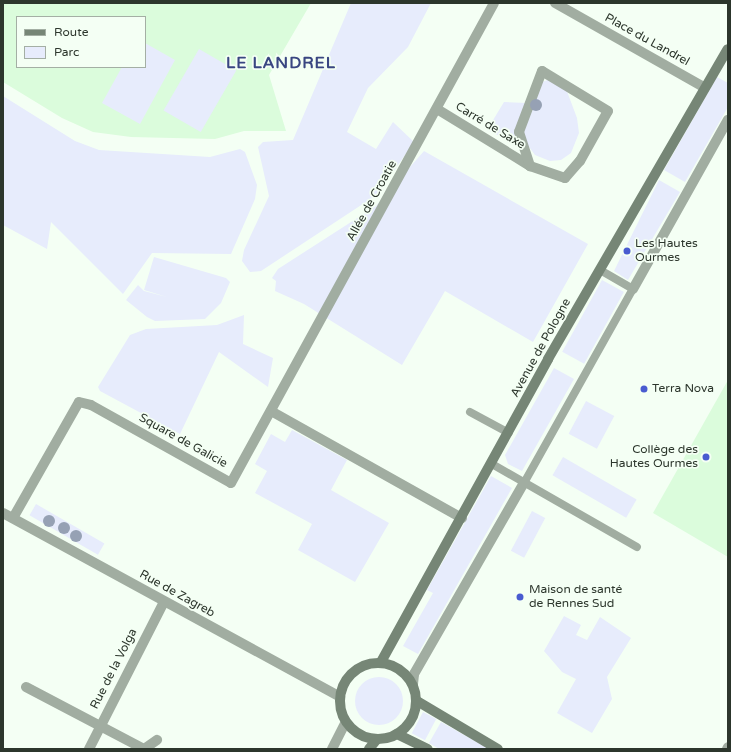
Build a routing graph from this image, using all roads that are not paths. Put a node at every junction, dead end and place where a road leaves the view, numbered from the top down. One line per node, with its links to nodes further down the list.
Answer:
1 (494, 3): 6 (street, Allée de Croatie)
2 (555, 3): 5 (street, Place du Landrel)
3 (728, 49): 4 (street, Avenue de Pologne)
4 (725, 62): 5 (street, Avenue de Pologne)
5 (705, 88): 9 (street, Avenue de Pologne)
6 (437, 109): 8 (street, Carré de Saxe); 11 (street, Allée de Croatie)
7 (728, 120): 10 (street)
8 (530, 166): 8 (street, Carré de Saxe)
9 (600, 270): 10 (lane); 13 (street, Avenue de Pologne)
10 (633, 289): 15 (lane)
11 (271, 411): 17 (street, Square de Galicie); 18 (street)
12 (470, 412): 13 (lane)
13 (509, 433): 14 (street, Avenue de Pologne)
14 (492, 464): 15 (lane); 18 (street, Avenue de Pologne)
15 (524, 483): 19 (lane); 22 (street)
16 (3, 513): 17 (street, Rue de Zagreb)
17 (13, 518): 20 (street, Rue de Zagreb)
18 (462, 518): 21 (street, Avenue de Pologne)
19 (638, 547)
20 (164, 602): 24 (street, Rue de Zagreb); 27 (street, Rue de la Volga)
21 (381, 662): 22 (street); 24 (street)
22 (412, 684): 25 (street)
23 (26, 687): 27 (street)
24 (340, 698): 26 (street)
25 (416, 701): 28 (street); 35 (street)
26 (346, 722): 29 (street); 32 (street)
27 (100, 725): 30 (street); 31 (street, Rue de la Volga)
28 (397, 734): 29 (street); 34 (street)
29 (377, 739): 33 (street)
30 (157, 740)
31 (89, 749)
32 (332, 749)
33 (369, 749)
34 (428, 749)
35 (498, 749)

